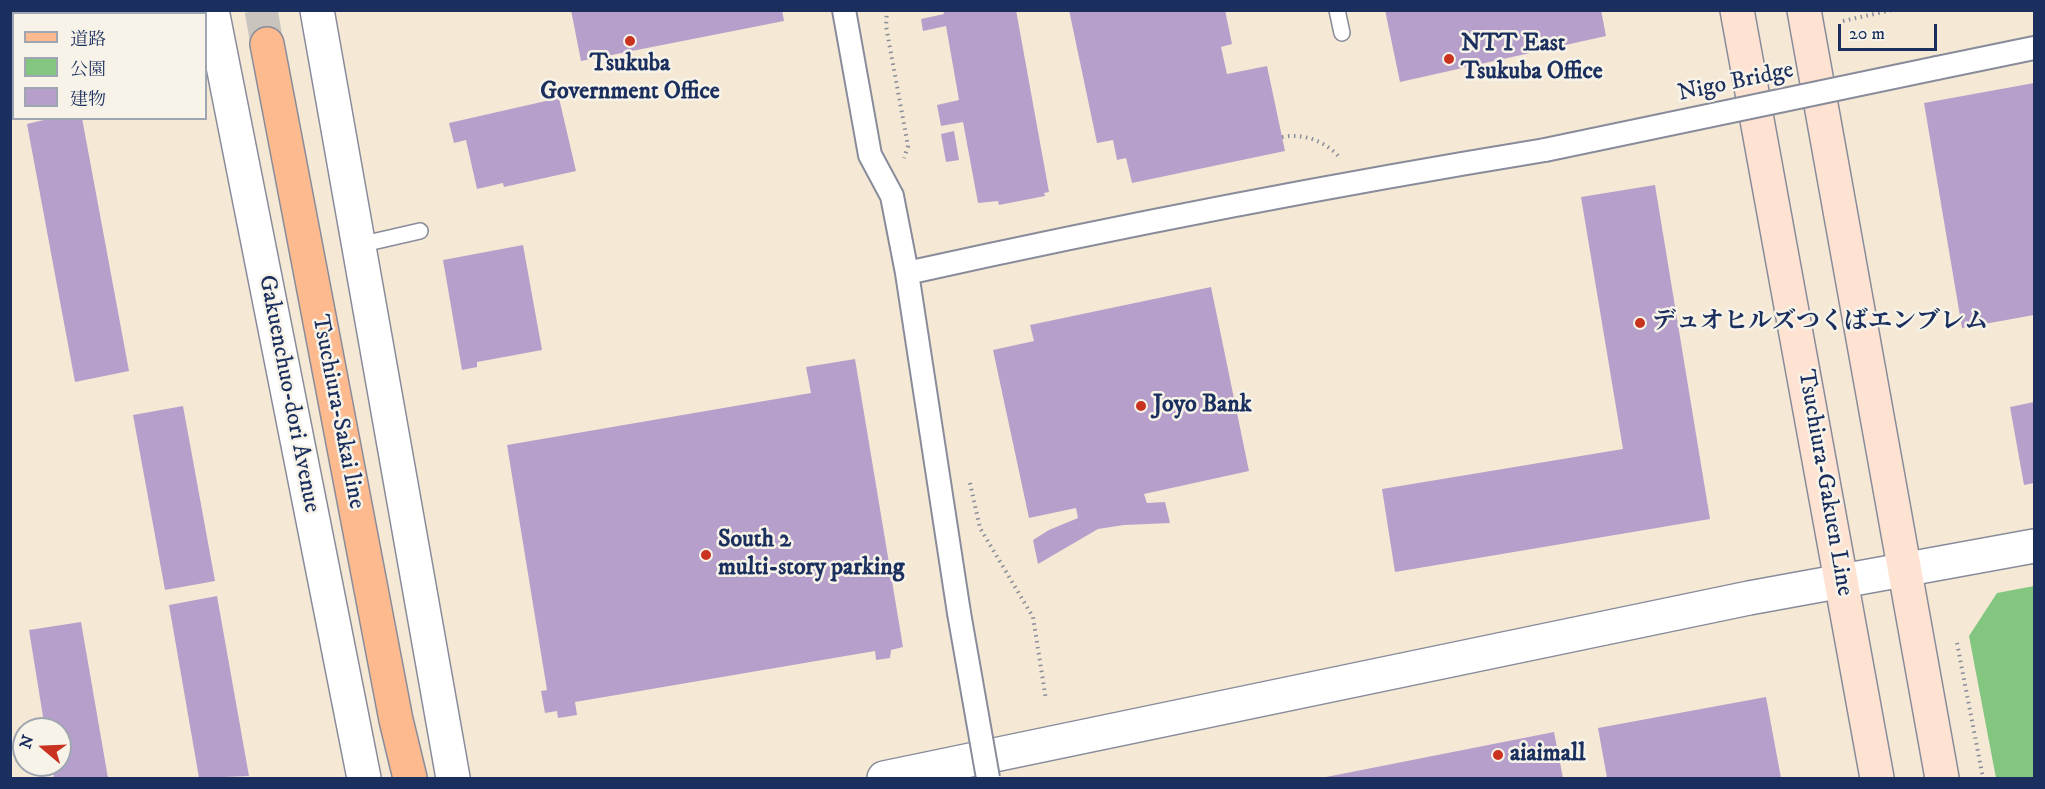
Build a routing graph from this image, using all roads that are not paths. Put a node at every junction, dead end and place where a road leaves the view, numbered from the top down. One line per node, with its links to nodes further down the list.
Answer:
1 (212, 10): 16 (street, Gakuenchuo-dori Avenue)
2 (317, 10): 11 (street)
3 (844, 10): 12 (street)
4 (1337, 10): 7 (lane)
5 (1737, 10): 15 (main road, Tsuchiura-Gakuen Line)
6 (1804, 10): 14 (main road)
7 (1342, 33)
8 (267, 44): 17 (main road, Tsuchiura-Sakai line)
9 (2034, 48): 12 (street, Nigo Bridge, bridge)
10 (420, 231): 11 (lane)
11 (359, 245): 18 (street)
12 (907, 273): 20 (street, bridge)
13 (2034, 546): 14 (street)
14 (1904, 571): 15 (street); 22 (main road)
15 (1843, 581): 19 (street); 21 (main road, Tsuchiura-Gakuen Line)
16 (364, 778)
17 (410, 778)
18 (453, 778)
19 (884, 778)
20 (988, 778)
21 (1877, 778)
22 (1942, 778)

